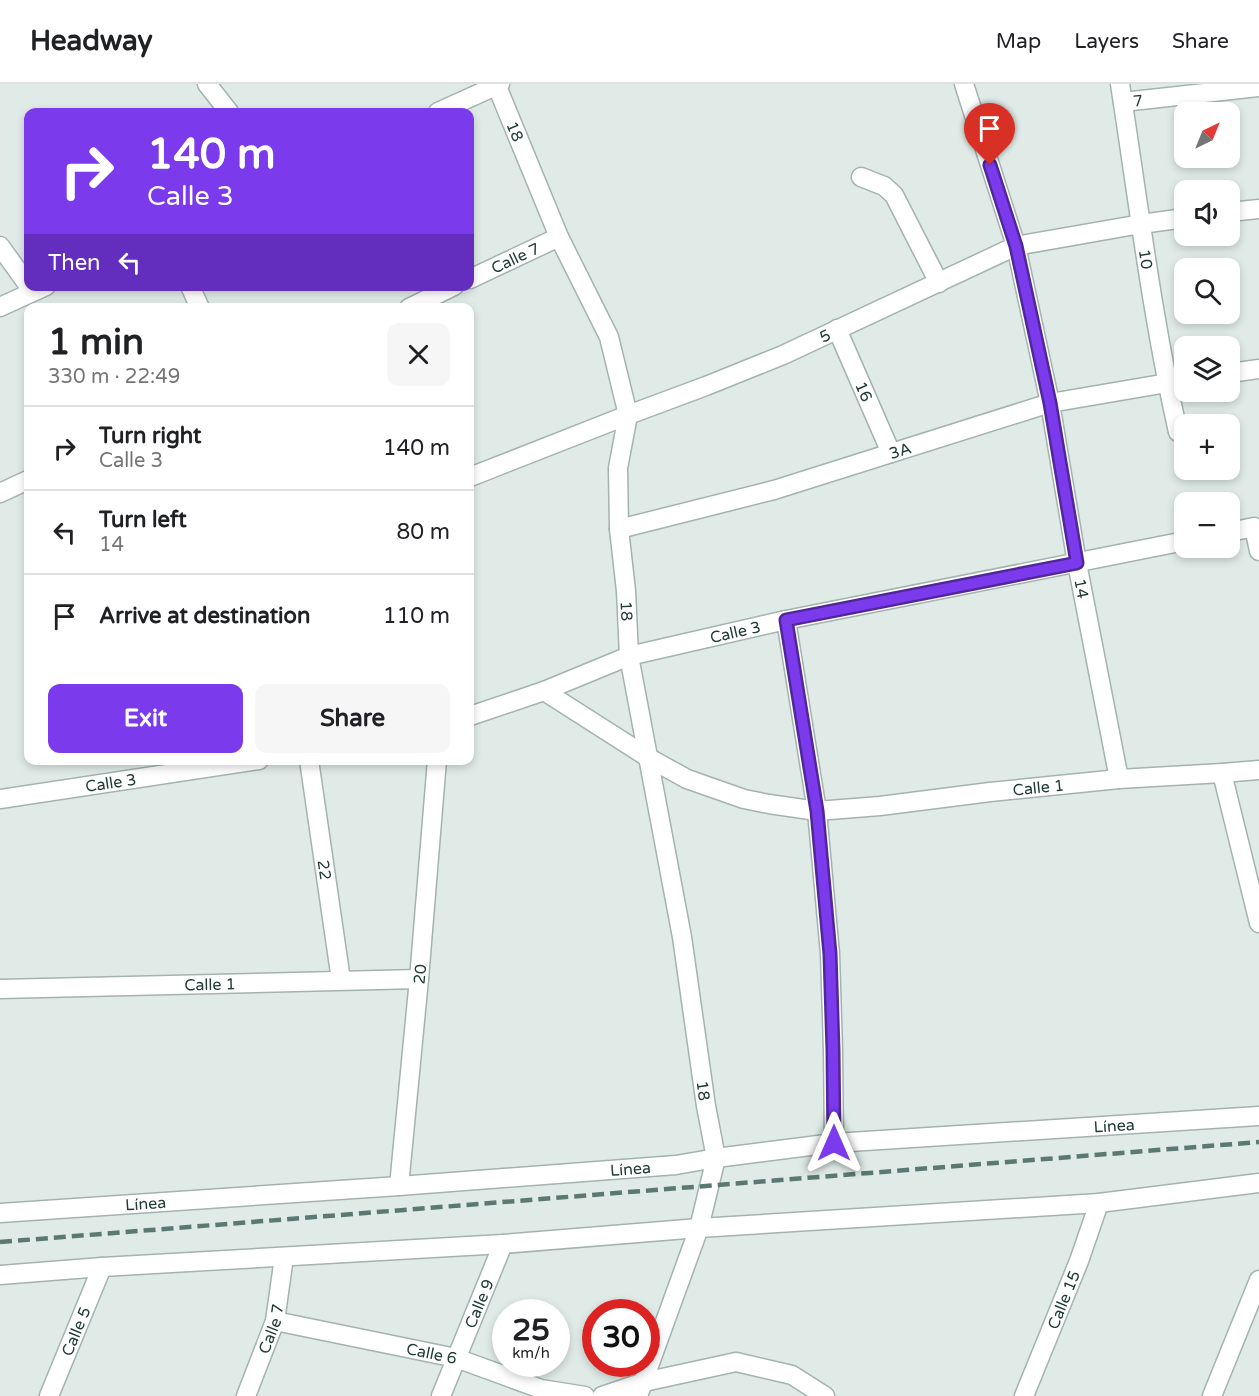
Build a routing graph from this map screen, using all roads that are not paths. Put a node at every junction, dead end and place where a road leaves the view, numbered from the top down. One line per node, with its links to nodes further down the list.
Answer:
1 (207, 84): 6 (street)
2 (964, 84): 15 (street, 14)
3 (498, 85): 7 (street); 13 (street, 18)
4 (1259, 87): 5 (street, 7)
5 (1122, 93): 12 (street, 10)
6 (226, 108)
7 (447, 108)
8 (861, 177): 18 (street)
9 (1259, 209): 10 (street)
10 (1240, 211)
11 (1174, 220): 12 (street, 5)
12 (1141, 224): 15 (street, 5); 25 (street, 10)
13 (559, 237): 17 (street, Calle 7); 29 (street, 18)
14 (0, 246): 16 (street)
15 (1016, 246): 18 (street, 5); 28 (street, 14)
16 (24, 275)
17 (474, 277)
18 (939, 283): 23 (street, 5)
19 (29, 291): 22 (street)
20 (444, 291): 21 (street)
21 (419, 303)
22 (0, 307)
23 (837, 329): 29 (street, 5); 30 (street, 16)
24 (1259, 369): 26 (street)
25 (1174, 372)
26 (1240, 372)
27 (1174, 381): 28 (street, 3A)
28 (1050, 403): 30 (street, 3A); 38 (street, 14)
29 (628, 415): 31 (street, 5); 35 (street, 18)
30 (891, 453): 35 (street, 3A)
31 (474, 475)
32 (24, 482): 33 (street)
33 (0, 493)
34 (1240, 529): 37 (street)
35 (619, 530): 40 (street, 18)
36 (1174, 543): 38 (street, Calle 3)
37 (1259, 551)
38 (1077, 563): 39 (street, Calle 3); 49 (street, 14)
39 (786, 620): 40 (street, Calle 3); 51 (street)
40 (629, 656): 41 (street, Calle 3); 43 (street, 18)
41 (544, 691): 42 (street, Calle 3); 43 (street, Calle 1)
42 (474, 715)
43 (649, 759): 51 (street, Calle 1); 58 (street, 18)
44 (226, 765): 50 (street, Calle 3)
45 (310, 765): 54 (street, 22)
46 (437, 765): 53 (street, 20)
47 (1259, 770): 48 (street, Calle 1)
48 (1222, 773): 49 (street, Calle 1); 52 (street)
49 (1119, 779): 51 (street, Calle 1)
50 (0, 799)
51 (817, 811): 57 (street)
52 (1259, 923)
53 (419, 979): 54 (street, Calle 1); 60 (street, 20)
54 (341, 980): 55 (street, Calle 1)
55 (0, 989)
56 (1259, 1116): 57 (street, Línea)
57 (834, 1143): 58 (street, Línea)
58 (716, 1158): 60 (street, Línea); 63 (street)
59 (1259, 1183): 61 (street)
60 (399, 1186): 62 (street, Línea)
61 (1099, 1203): 63 (street); 79 (street, Calle 15)
62 (0, 1213)
63 (699, 1228): 64 (street); 72 (street)
64 (503, 1244): 65 (street); 71 (street, Calle 9)
65 (284, 1257): 66 (street); 70 (street, Calle 7)
66 (102, 1267): 67 (street); 73 (street, Calle 5)
67 (0, 1275)
68 (1259, 1280): 69 (street)
69 (1254, 1308): 80 (street)
70 (275, 1321): 71 (street, Calle 6); 74 (street, Calle 7)
71 (456, 1358): 75 (street, Calle 9); 76 (street, Calle 6)
72 (641, 1389): 77 (street); 78 (street)
73 (50, 1396)
74 (246, 1396)
75 (441, 1396)
76 (585, 1396)
77 (602, 1396)
78 (825, 1396)
79 (1024, 1396)
80 (1212, 1396)

